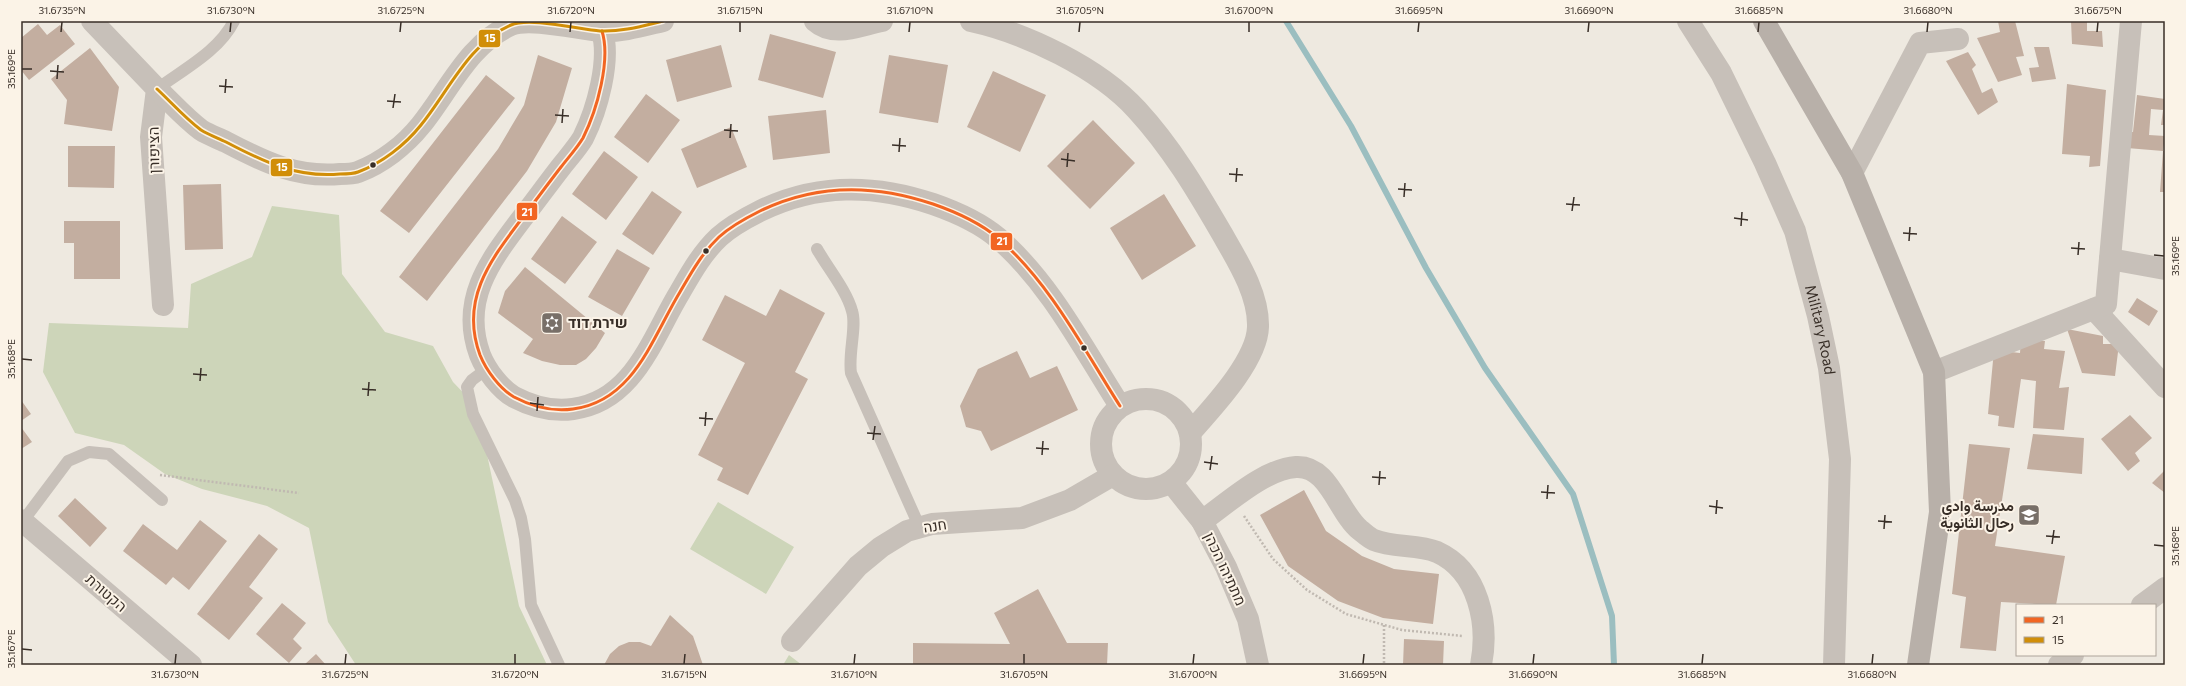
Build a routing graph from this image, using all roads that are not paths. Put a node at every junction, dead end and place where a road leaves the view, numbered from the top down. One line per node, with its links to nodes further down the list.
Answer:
1 (92, 21): 12 (street)
2 (234, 21): 12 (lane)
3 (663, 21): 10 (street)
4 (815, 21): 5 (street)
5 (882, 21)
6 (971, 21): 23 (street)
7 (1688, 21): 38 (street, Military Road)
8 (1764, 21): 13 (street)
9 (2131, 21): 15 (street)
10 (602, 31): 12 (street); 19 (street)
11 (1958, 39): 13 (street)
12 (157, 88): 17 (street, הציפורן)
13 (1852, 173): 20 (street)
14 (817, 249): 29 (lane)
15 (2110, 259): 16 (street); 18 (street)
16 (2165, 269)
17 (163, 305)
18 (2094, 309): 20 (street); 21 (street)
19 (488, 368): 22 (street); 35 (lane)
20 (1934, 372): 39 (street)
21 (2165, 387)
22 (1120, 406): 23 (street); 24 (street)
23 (1190, 433): 25 (street)
24 (1113, 475): 25 (street); 29 (street, חנה)
25 (1170, 482): 28 (street, מתתיהו הכהן)
26 (162, 500): 27 (lane)
27 (22, 521): 34 (street, הקטורת)
28 (1202, 521): 36 (street, מתתיהו הכהן); 37 (street)
29 (920, 528): 32 (street, חנה)
30 (2165, 588): 31 (street)
31 (2143, 604)
32 (792, 641)
33 (2072, 656): 40 (street)
34 (191, 665)
35 (559, 665)
36 (1258, 665)
37 (1481, 665)
38 (1834, 665)
39 (1918, 665)
40 (2059, 665)

